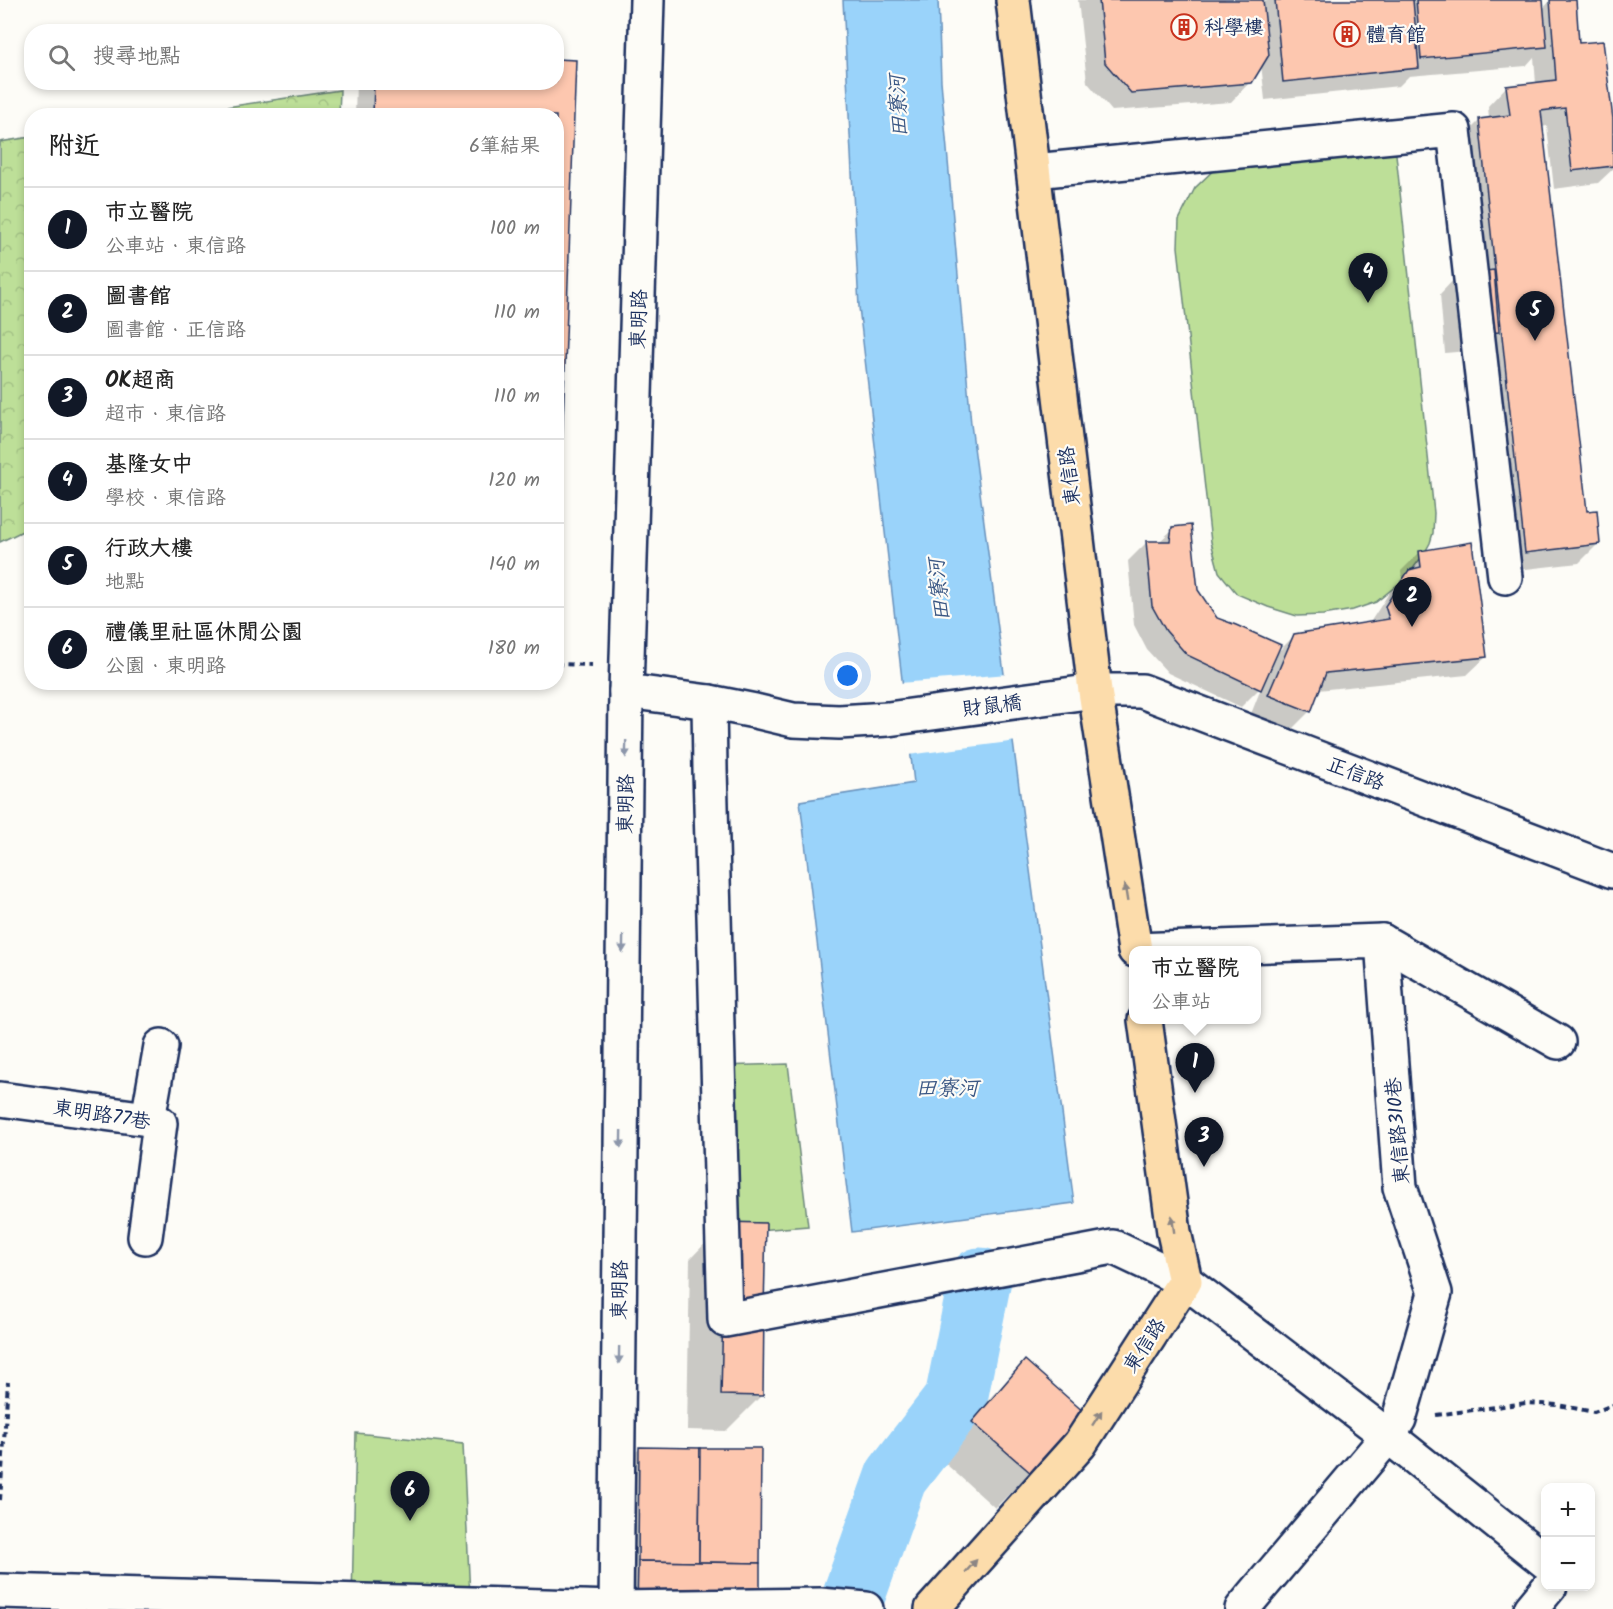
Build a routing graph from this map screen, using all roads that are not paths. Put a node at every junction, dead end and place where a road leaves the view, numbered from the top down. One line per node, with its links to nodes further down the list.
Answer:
1 (648, 0): 5 (street, 東明路)
2 (1013, 0): 3 (main road, 東信路)
3 (1034, 171): 4 (street); 6 (main road, 東信路)
4 (1505, 577)
5 (626, 691): 7 (street, 財鼠橋); 25 (street, 東明路, one-way to 25)
6 (1095, 691): 7 (street, 財鼠橋); 8 (street, 正信路); 10 (main road, 東信路, one-way to 6)
7 (709, 702): 18 (street)
8 (1613, 871)
9 (1382, 941): 11 (street); 13 (street); 19 (street, 東信路310巷)
10 (1134, 946)
11 (1245, 946)
12 (1146, 1024): 18 (main road, one-way to 12)
13 (1558, 1042)
14 (161, 1046): 16 (street)
15 (0, 1099): 16 (street, 東明路77巷)
16 (148, 1119): 17 (street, 東明路77巷)
17 (145, 1237)
18 (1185, 1281): 19 (street); 27 (main road, 東信路, one-way to 18)
19 (1394, 1428): 20 (street); 28 (street, 東信路310巷)
20 (1541, 1558)
21 (0, 1591): 23 (street)
22 (1547, 1591): 29 (street)
23 (106, 1601): 24 (street)
24 (319, 1604): 25 (street)
25 (616, 1608): 26 (street)
26 (866, 1609)
27 (932, 1609)
28 (1242, 1609)
29 (1531, 1609)

